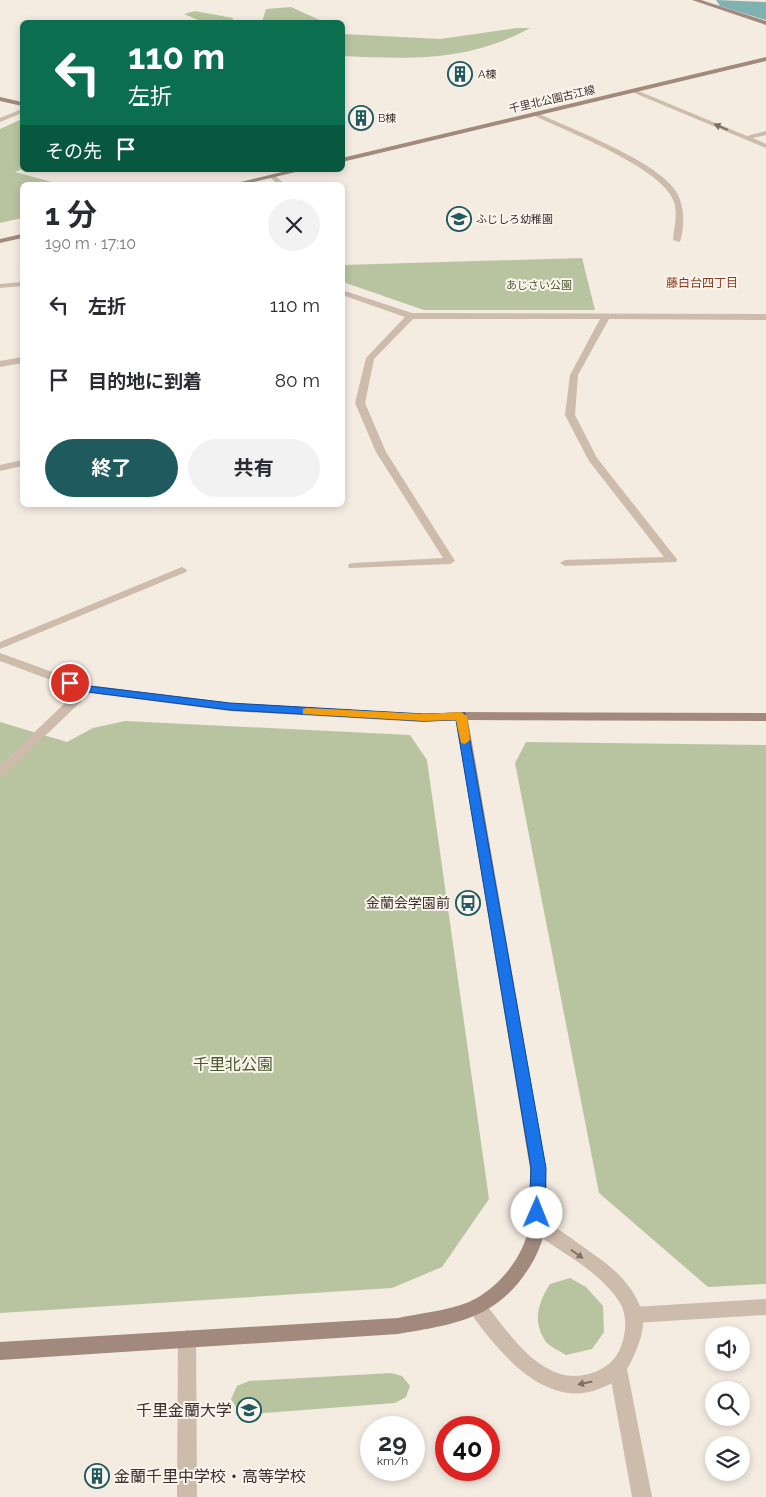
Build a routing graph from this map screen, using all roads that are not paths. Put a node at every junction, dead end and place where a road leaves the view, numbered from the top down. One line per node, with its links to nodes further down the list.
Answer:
1 (695, 0): 2 (street)
2 (766, 24)
3 (766, 59): 4 (street, 千里北公園古江線)
4 (634, 91): 8 (street, 千里北公園古江線); 11 (street, one-way to 4)
5 (0, 98): 6 (street)
6 (20, 103)
7 (20, 112): 9 (street)
8 (535, 114): 13 (street, 千里北公園古江線); 20 (street)
9 (0, 120)
10 (766, 133): 11 (street)
11 (746, 138): 12 (street)
12 (766, 146)
13 (345, 159)
14 (264, 172): 16 (street)
15 (291, 172): 16 (street)
16 (273, 176): 17 (street); 18 (street)
17 (246, 182)
18 (279, 182)
19 (20, 236): 21 (street)
20 (677, 240)
21 (0, 241)
22 (20, 284): 23 (street)
23 (0, 286)
24 (345, 293): 25 (street)
25 (411, 316): 27 (street); 33 (street)
26 (766, 317): 27 (street)
27 (606, 318): 32 (street)
28 (20, 360): 29 (street)
29 (0, 364)
30 (20, 463): 31 (street)
31 (0, 468)
32 (565, 563)
33 (353, 566)
34 (182, 570): 35 (street)
35 (0, 646)
36 (0, 657): 37 (street)
37 (88, 689): 38 (street); 40 (street)
38 (461, 716): 39 (street); 41 (street)
39 (766, 717)
40 (0, 772)
41 (537, 1226): 42 (street); 44 (street, one-way to 44)
42 (477, 1307): 45 (street); 47 (street, one-way to 42)
43 (766, 1307): 44 (street)
44 (634, 1316): 47 (street)
45 (187, 1340): 46 (street); 48 (street)
46 (0, 1351)
47 (618, 1369): 49 (street)
48 (187, 1497)
49 (642, 1497)

